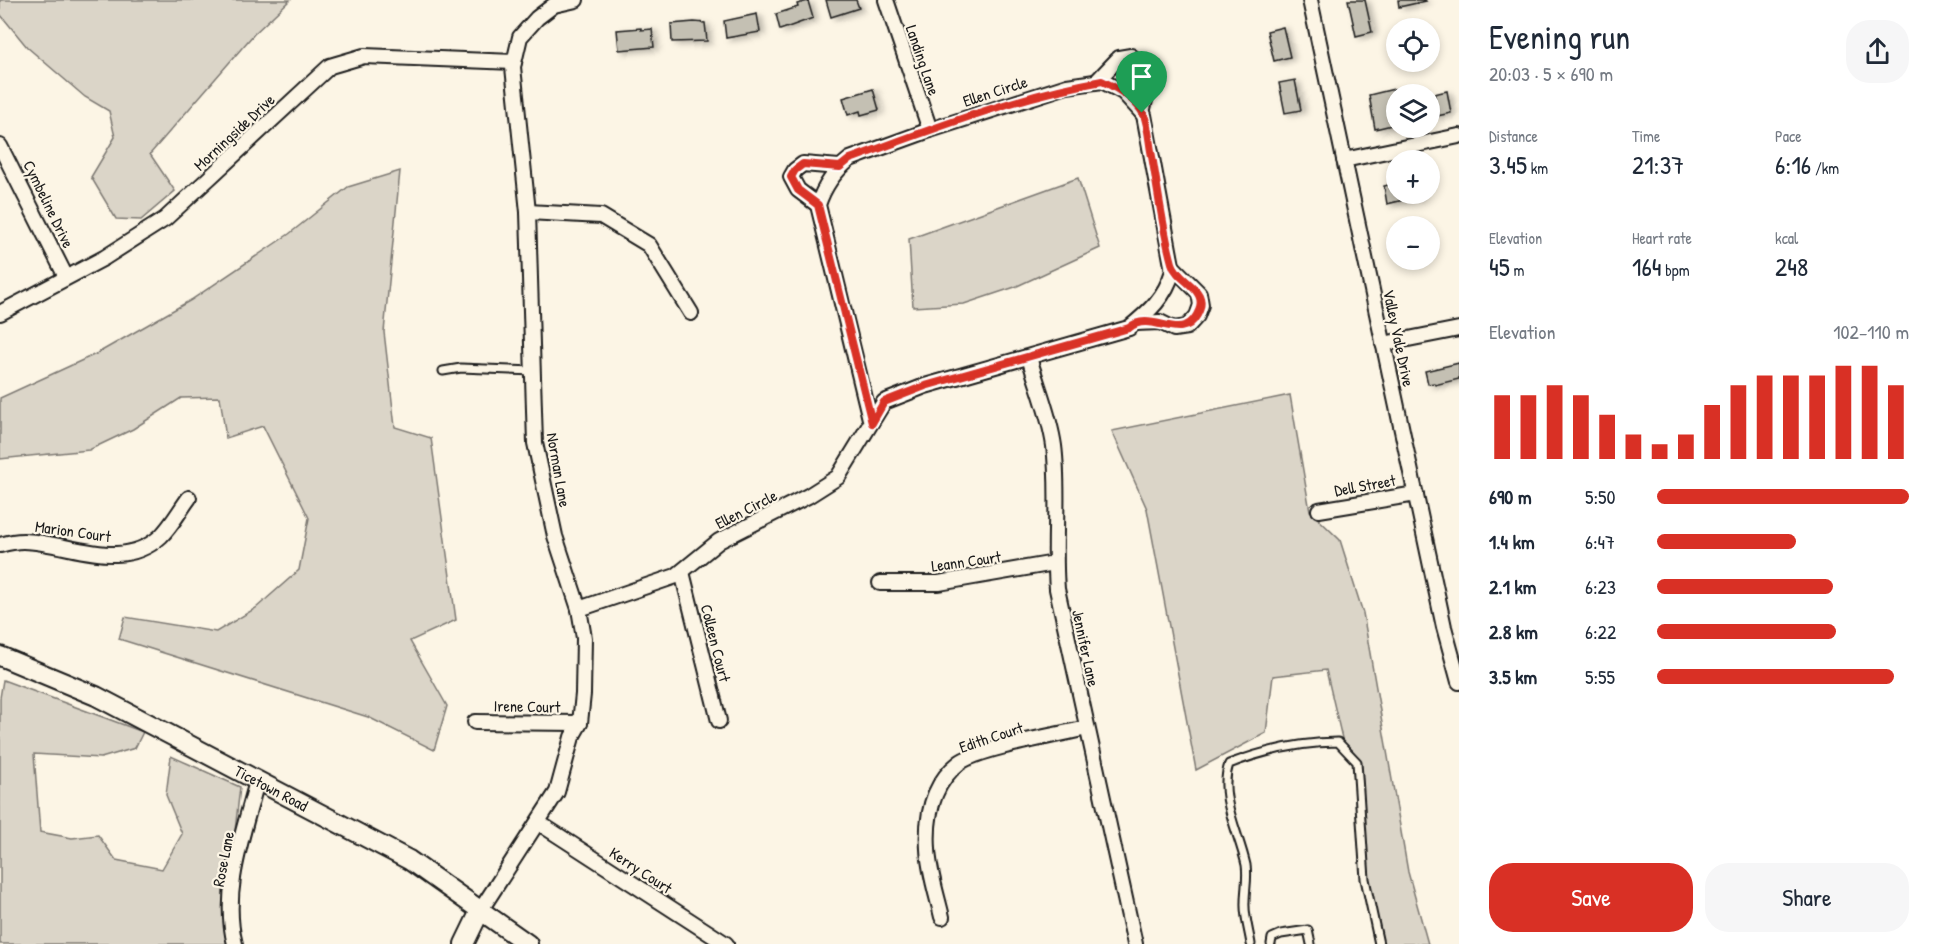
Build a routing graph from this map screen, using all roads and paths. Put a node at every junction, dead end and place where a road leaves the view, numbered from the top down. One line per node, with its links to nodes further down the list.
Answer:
1 (572, 0): 4 (street, Norman Lane)
2 (886, 0): 7 (street, Landing Lane)
3 (1310, 0): 10 (street, Valley Vale Drive)
4 (514, 62): 13 (street, Norman Lane); 15 (street, Morningside Drive)
5 (1097, 81): 6 (street); 6 (street, Ellen Circle); 7 (street, Ellen Circle)
6 (1142, 113): 14 (street, Ellen Circle)
7 (930, 130): 11 (street, Ellen Circle)
8 (1459, 136): 10 (street)
9 (0, 146): 15 (street, Cymbeline Drive)
10 (1344, 160): 20 (street, Valley Vale Drive)
11 (840, 167): 12 (street, Ellen Circle); 12 (street)
12 (818, 205): 24 (street)
13 (528, 212): 17 (street); 23 (street, Norman Lane)
14 (1172, 266): 18 (street, Ellen Circle); 18 (street, Ellen Circle)
15 (66, 277): 16 (street, Morningside Drive)
16 (0, 313)
17 (691, 313)
18 (1136, 322): 21 (street, Ellen Circle)
19 (1459, 329): 20 (street)
20 (1383, 344): 25 (street, Valley Vale Drive)
21 (1029, 357): 24 (street, Ellen Circle); 29 (street, Jennifer Lane)
22 (443, 371): 23 (lane)
23 (534, 371): 32 (street, Norman Lane)
24 (872, 423): 30 (street, Ellen Circle)
25 (1416, 494): 27 (street, Dell Street); 34 (street, Valley Vale Drive)
26 (189, 498): 28 (street, Marion Court)
27 (1319, 510)
28 (0, 545)
29 (1055, 563): 31 (street, Leann Court); 38 (street, Jennifer Lane)
30 (681, 572): 32 (street, Ellen Circle); 36 (street, Colleen Court)
31 (880, 583)
32 (579, 609): 37 (street, Norman Lane)
33 (0, 656): 39 (street, Ticetown Road)
34 (1458, 676)
35 (474, 722): 37 (street, Irene Court)
36 (719, 722)
37 (580, 723): 40 (street, Norman Lane)
38 (1087, 728): 42 (street, Edith Court); 47 (street, Jennifer Lane)
39 (257, 781): 41 (street, Ticetown Road); 43 (street, Rose Lane)
40 (539, 823): 41 (street, Norman Lane); 46 (street, Kerry Court)
41 (480, 911): 44 (street); 45 (street, Ticetown Road)
42 (942, 917)
43 (235, 944)
44 (464, 944)
45 (528, 944)
46 (726, 944)
47 (1136, 944)
48 (1251, 944): 51 (lane)
49 (1271, 944): 50 (lane)
50 (1311, 944)
51 (1379, 944)

